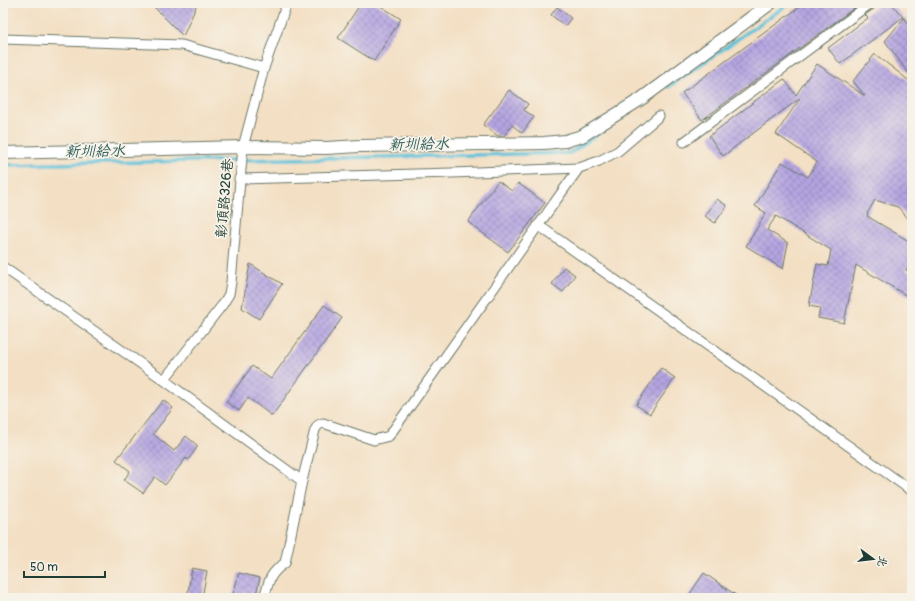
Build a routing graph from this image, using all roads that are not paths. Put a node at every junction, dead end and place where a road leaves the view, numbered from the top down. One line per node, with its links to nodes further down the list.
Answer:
1 (287, 3): 5 (street, 彰頂路326巷)
2 (771, 3): 8 (street)
3 (871, 3): 7 (street)
4 (3, 39): 5 (street)
5 (264, 68): 8 (street, 彰頂路326巷)
6 (659, 116): 10 (street)
7 (684, 142)
8 (242, 150): 9 (street); 11 (street, 彰頂路326巷)
9 (3, 153)
10 (579, 168): 11 (street); 12 (street)
11 (239, 179): 14 (street, 彰頂路326巷)
12 (538, 225): 15 (street); 16 (street)
13 (3, 267): 14 (street)
14 (164, 380): 15 (street)
15 (302, 481): 17 (street)
16 (912, 491)
17 (264, 598)

